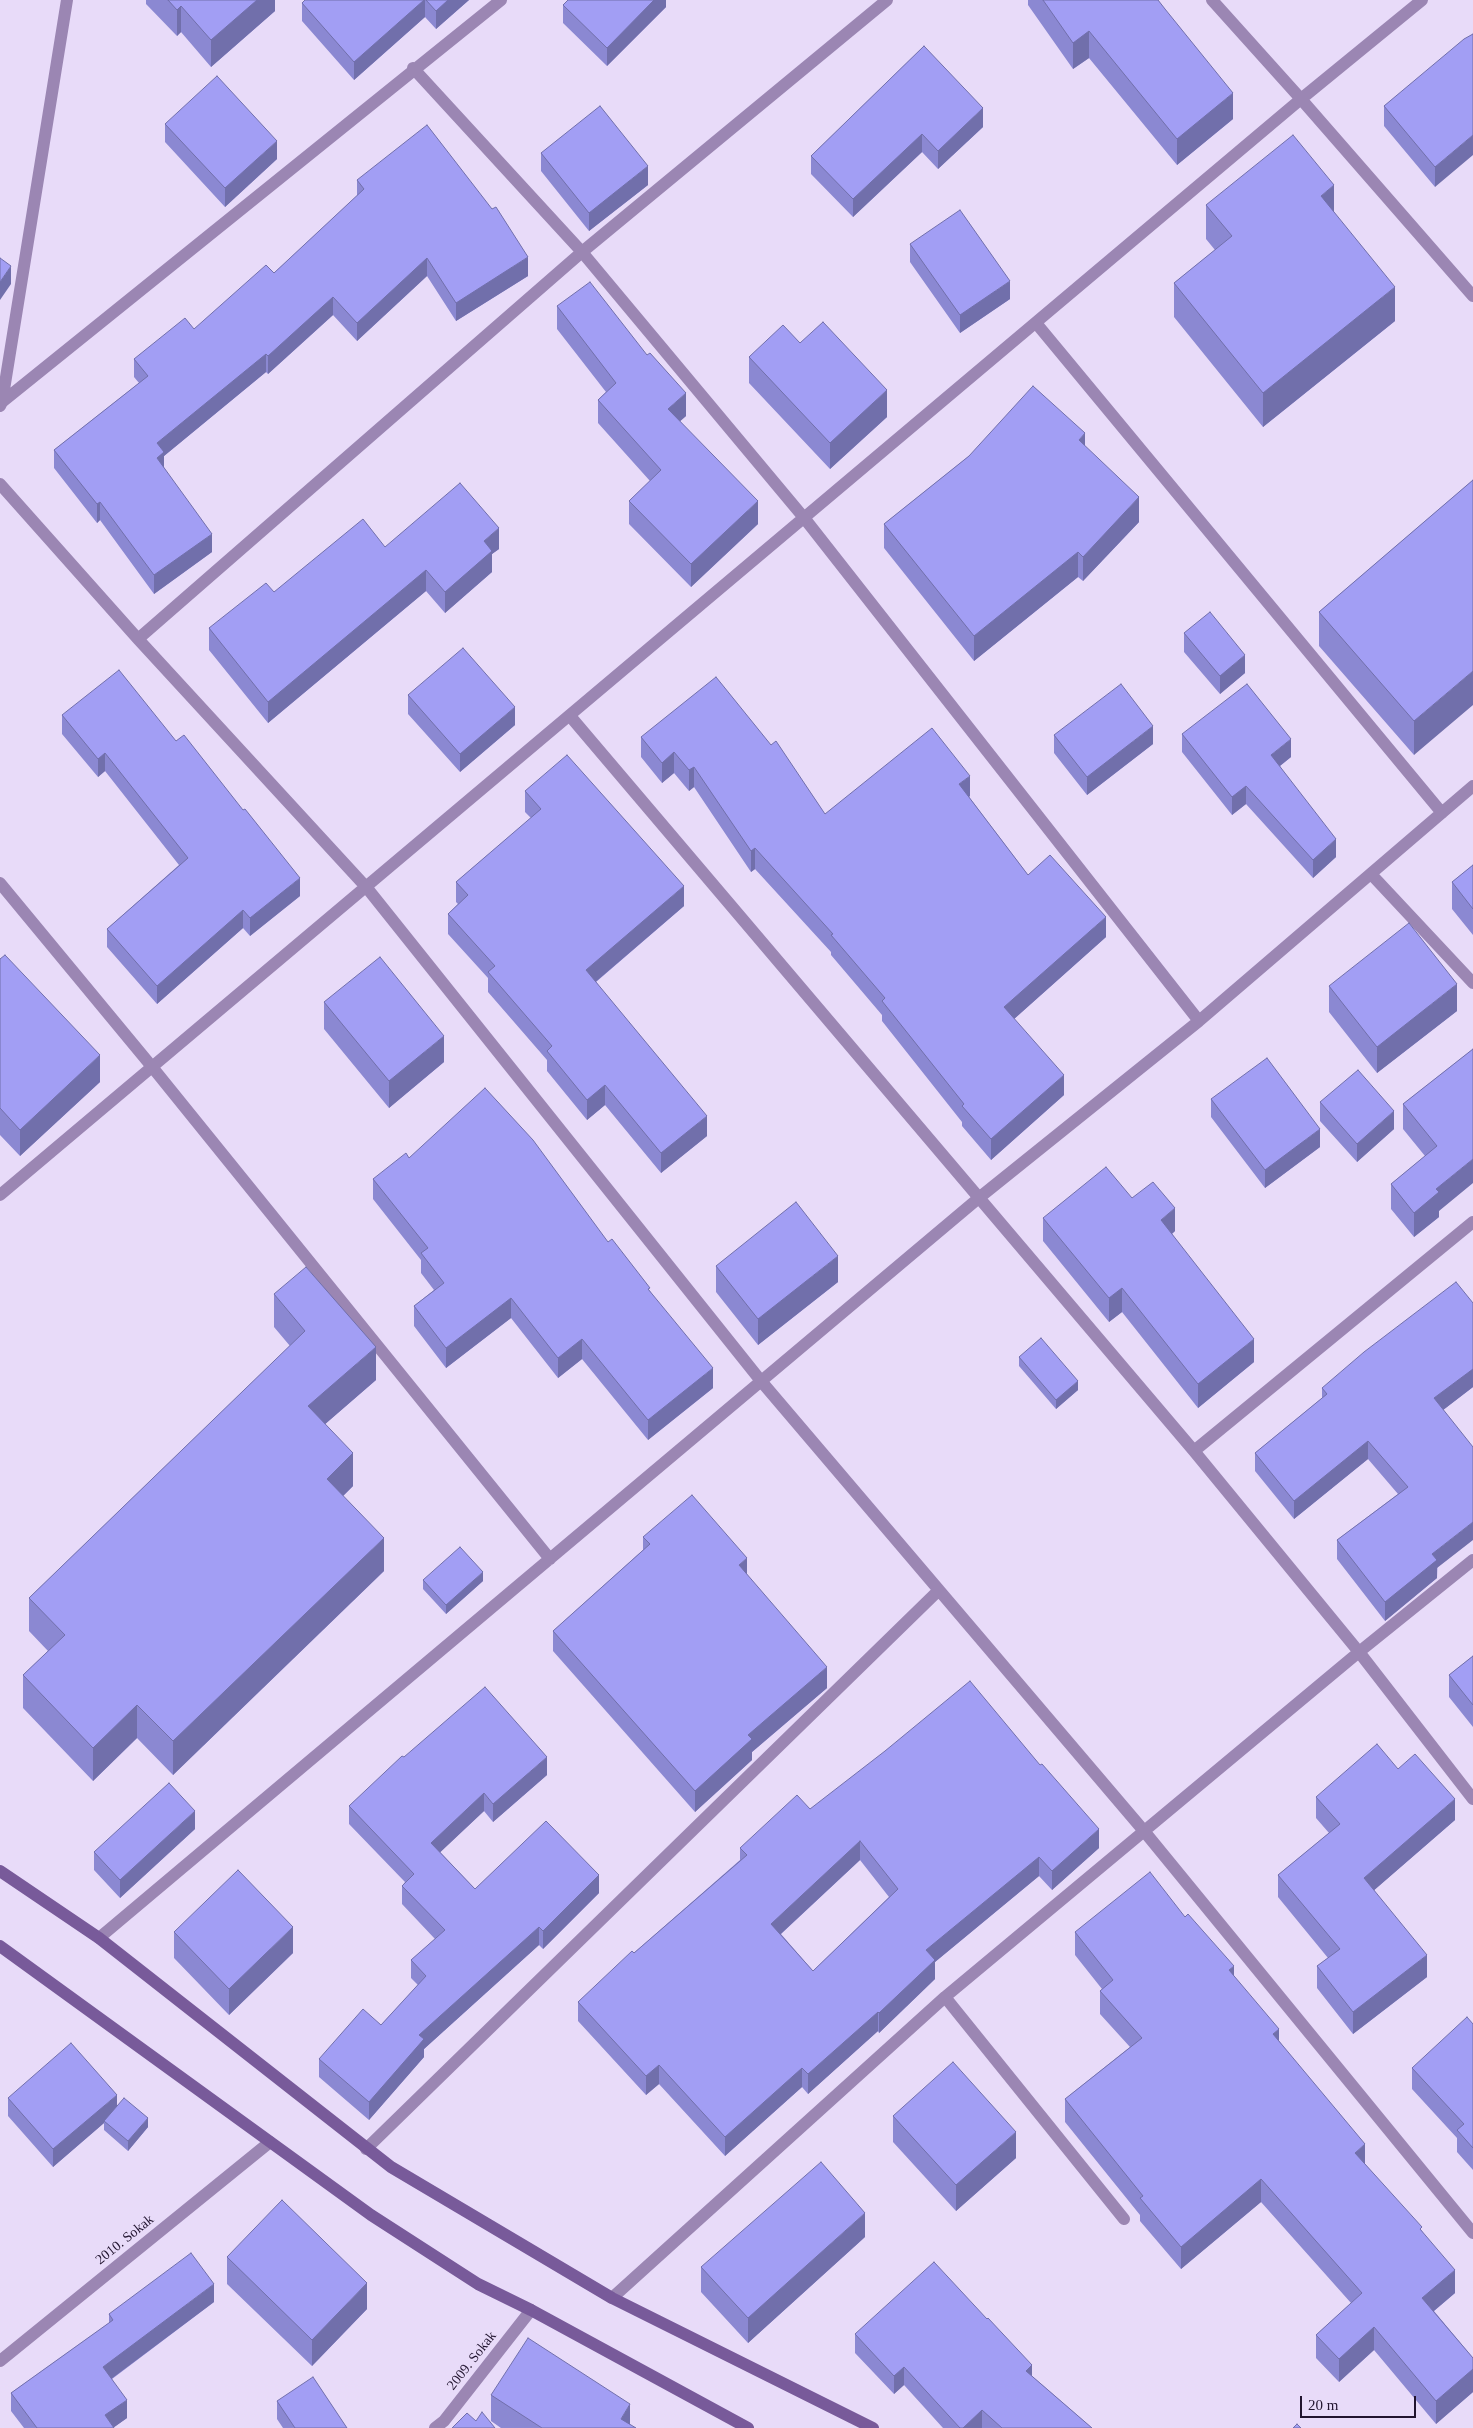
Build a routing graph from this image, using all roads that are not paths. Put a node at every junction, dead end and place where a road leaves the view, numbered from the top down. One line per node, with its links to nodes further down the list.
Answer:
1 (67, 0): 11 (street)
2 (501, 0): 6 (street)
3 (887, 0): 8 (street)
4 (1212, 0): 7 (street)
5 (1422, 0): 7 (street)
6 (413, 68): 8 (street); 11 (street)
7 (1301, 99): 9 (street); 10 (street)
8 (582, 252): 13 (street); 14 (street)
9 (1473, 296)
10 (1036, 323): 13 (street); 17 (street)
11 (1, 403)
12 (0, 484): 14 (street)
13 (804, 519): 15 (street); 22 (street)
14 (138, 639): 20 (street)
15 (570, 716): 20 (street); 25 (street)
16 (1473, 786): 17 (street)
17 (1442, 813): 18 (street)
18 (1371, 874): 21 (street); 22 (street)
19 (0, 883): 23 (street)
20 (367, 888): 23 (street); 27 (street)
21 (1473, 983)
22 (1199, 1021): 25 (street)
23 (153, 1068): 24 (street); 29 (street)
24 (0, 1196)
25 (980, 1197): 27 (street); 28 (street)
26 (1473, 1222): 28 (street)
27 (761, 1381): 29 (street); 31 (street)
28 (1194, 1451): 32 (street)
29 (550, 1558): 36 (street)
30 (1473, 1560): 32 (street)
31 (939, 1590): 34 (street); 40 (street)
32 (1359, 1652): 33 (street); 34 (street)
33 (1473, 1799)
34 (1144, 1831): 38 (street); 42 (street)
35 (0, 1871): 36 (main road)
36 (99, 1938): 40 (main road)
37 (0, 1946): 39 (main road)
38 (945, 1997): 41 (street); 43 (street)
39 (270, 2142): 44 (main road); 45 (street, 2010. Sokak)
40 (366, 2149): 43 (main road)
41 (1124, 2219)
42 (1473, 2233)
43 (612, 2298): 48 (main road)
44 (531, 2310): 46 (street, 2009. Sokak); 47 (main road)
45 (0, 2361)
46 (436, 2428)
47 (748, 2428)
48 (873, 2428)

